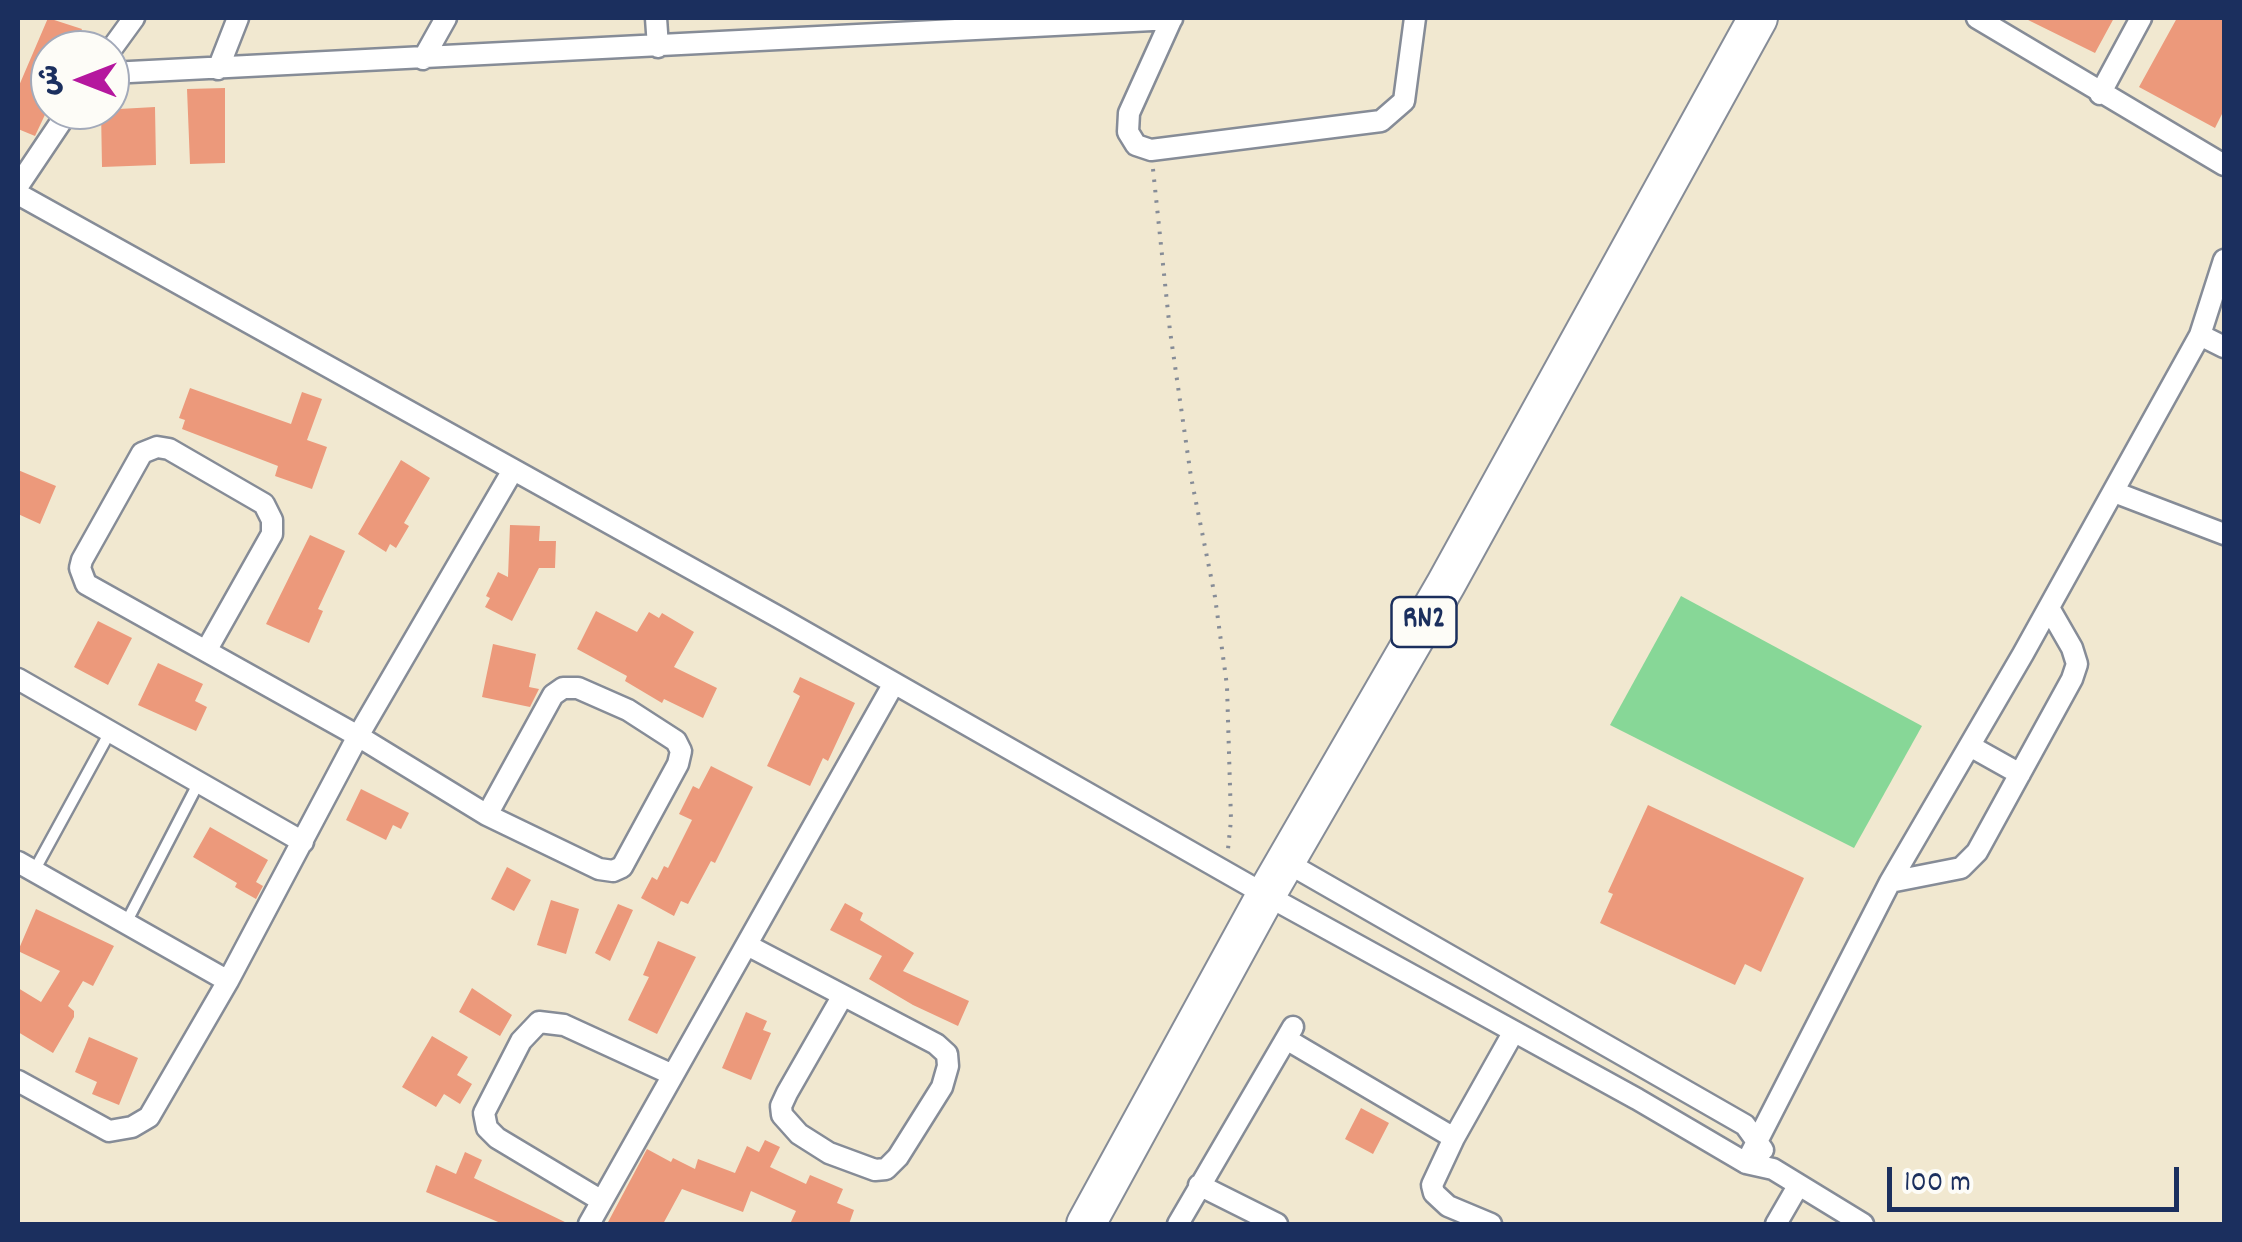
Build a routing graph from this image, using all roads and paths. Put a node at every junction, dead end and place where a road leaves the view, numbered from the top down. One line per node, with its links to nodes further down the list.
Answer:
1 (238, 18): 14 (street)
2 (446, 18): 13 (street)
3 (656, 18): 12 (street)
4 (811, 18): 11 (street)
5 (1172, 18): 10 (street); 18 (street)
6 (1415, 18): 18 (street)
7 (1758, 18): 39 (highway, RN2)
8 (1976, 18): 16 (street)
9 (2141, 18): 16 (street)
10 (1024, 22): 11 (street)
11 (799, 38): 12 (street)
12 (658, 47): 13 (street)
13 (423, 59): 14 (street)
14 (218, 69): 15 (street)
15 (130, 72)
16 (2100, 94): 19 (street)
17 (56, 130): 20 (street)
18 (1150, 150): 41 (path)
19 (2224, 165)
20 (18, 186)
21 (18, 194): 25 (street)
22 (2224, 260): 23 (street)
23 (2200, 335): 24 (street); 26 (street)
24 (2224, 347)
25 (513, 470): 31 (street); 33 (street)
26 (2114, 492): 27 (street); 28 (street)
27 (2224, 534)
28 (2049, 608): 34 (street); 35 (street)
29 (206, 651): 29 (street); 33 (street)
30 (18, 679): 32 (street)
31 (894, 685): 41 (street); 45 (street)
32 (110, 732): 36 (street); 40 (lane)
33 (358, 736): 37 (street); 38 (street)
34 (1970, 746): 35 (street); 42 (street)
35 (2020, 774): 42 (street)
36 (199, 782): 38 (street); 44 (lane)
37 (487, 815): 37 (street)
38 (303, 842): 46 (street)
39 (1286, 862): 43 (highway, RN2); 52 (street)
40 (26, 867): 44 (street)
41 (1225, 869): 43 (street)
42 (1890, 882): 52 (street)
43 (1266, 895): 48 (street); 58 (highway, RN2)
44 (126, 924): 46 (street)
45 (747, 945): 47 (street); 49 (street)
46 (228, 982): 50 (street)
47 (842, 997): 47 (street)
48 (1513, 1033): 51 (street); 53 (street)
49 (672, 1075): 57 (street); 57 (street)
50 (18, 1081)
51 (1454, 1138): 55 (street); 62 (street)
52 (1758, 1139): 53 (street); 54 (street)
53 (1746, 1163): 54 (street)
54 (1773, 1170): 56 (street)
55 (1199, 1186): 60 (street); 61 (street)
56 (1798, 1186): 63 (street); 64 (street)
57 (602, 1200): 59 (street)
58 (1095, 1221)
59 (589, 1224)
60 (1178, 1224)
61 (1277, 1224)
62 (1491, 1224)
63 (1776, 1224)
64 (1863, 1224)

